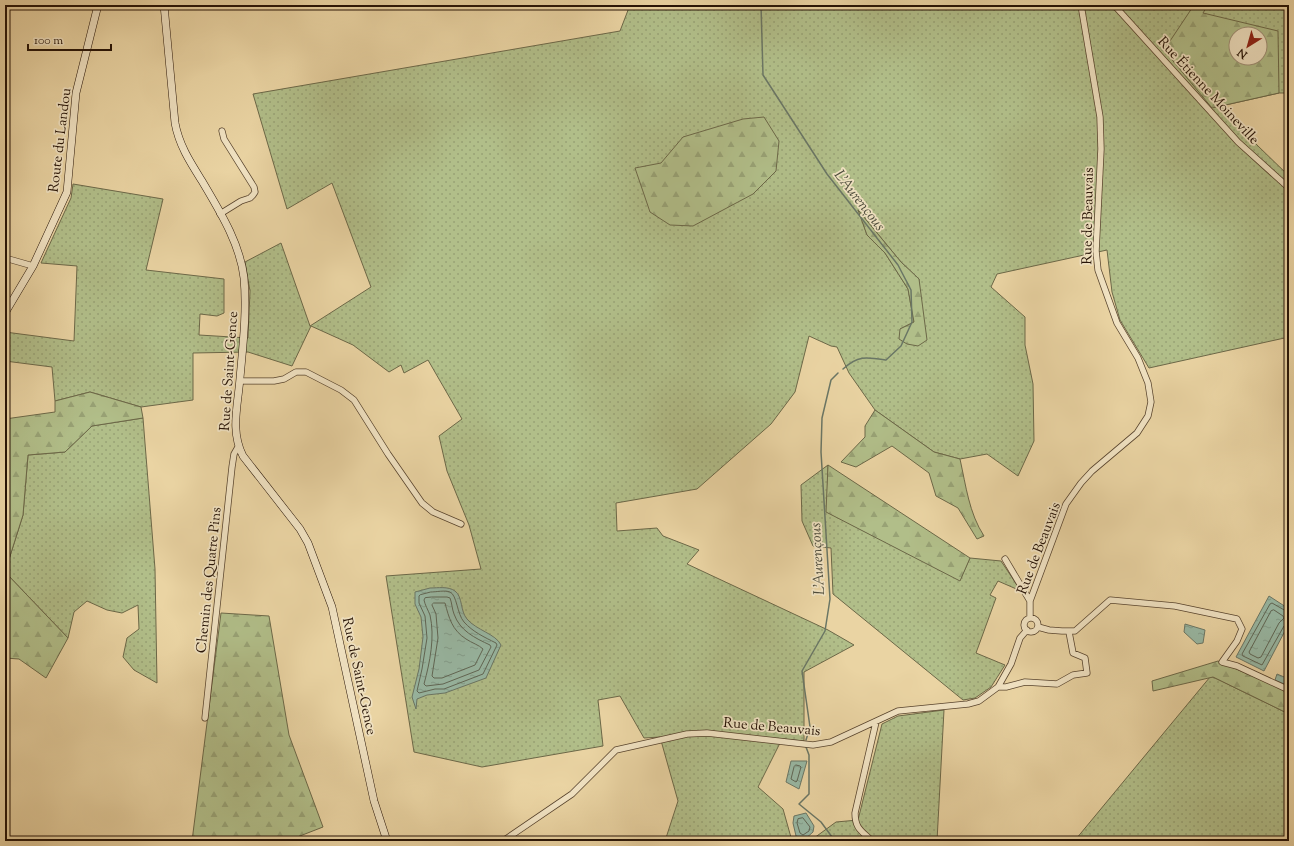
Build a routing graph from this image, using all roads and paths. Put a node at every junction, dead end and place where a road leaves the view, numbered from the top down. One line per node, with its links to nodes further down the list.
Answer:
1 (98, 5): 9 (street, Route du Landou)
2 (164, 5): 7 (street, Rue de Saint-Gence)
3 (1080, 5): 15 (street, Rue de Beauvais)
4 (1114, 5): 6 (street, Rue Étienne Moineville)
5 (222, 131): 7 (street)
6 (1289, 188)
7 (220, 214): 11 (street, Rue de Saint-Gence)
8 (5, 258): 9 (street)
9 (32, 266): 10 (street, Route du Landou)
10 (5, 313)
11 (240, 381): 12 (street, Rue de Saint-Gence); 13 (street)
12 (238, 447): 22 (street, Chemin des Quatre Pins); 24 (street, Rue de Saint-Gence)
13 (461, 524)
14 (1004, 560): 15 (street)
15 (1030, 601): 16 (street, Rue de Beauvais)
16 (1030, 618): 17 (street); 18 (street)
17 (1038, 627): 18 (street); 19 (street)
18 (1027, 630): 20 (street, Rue de Beauvais)
19 (1069, 632): 20 (street); 21 (street)
20 (998, 687): 23 (street, Rue de Beauvais)
21 (1289, 690)
22 (205, 718)
23 (876, 722): 25 (street, Rue de Beauvais); 26 (street)
24 (388, 841)
25 (503, 841)
26 (872, 841)

